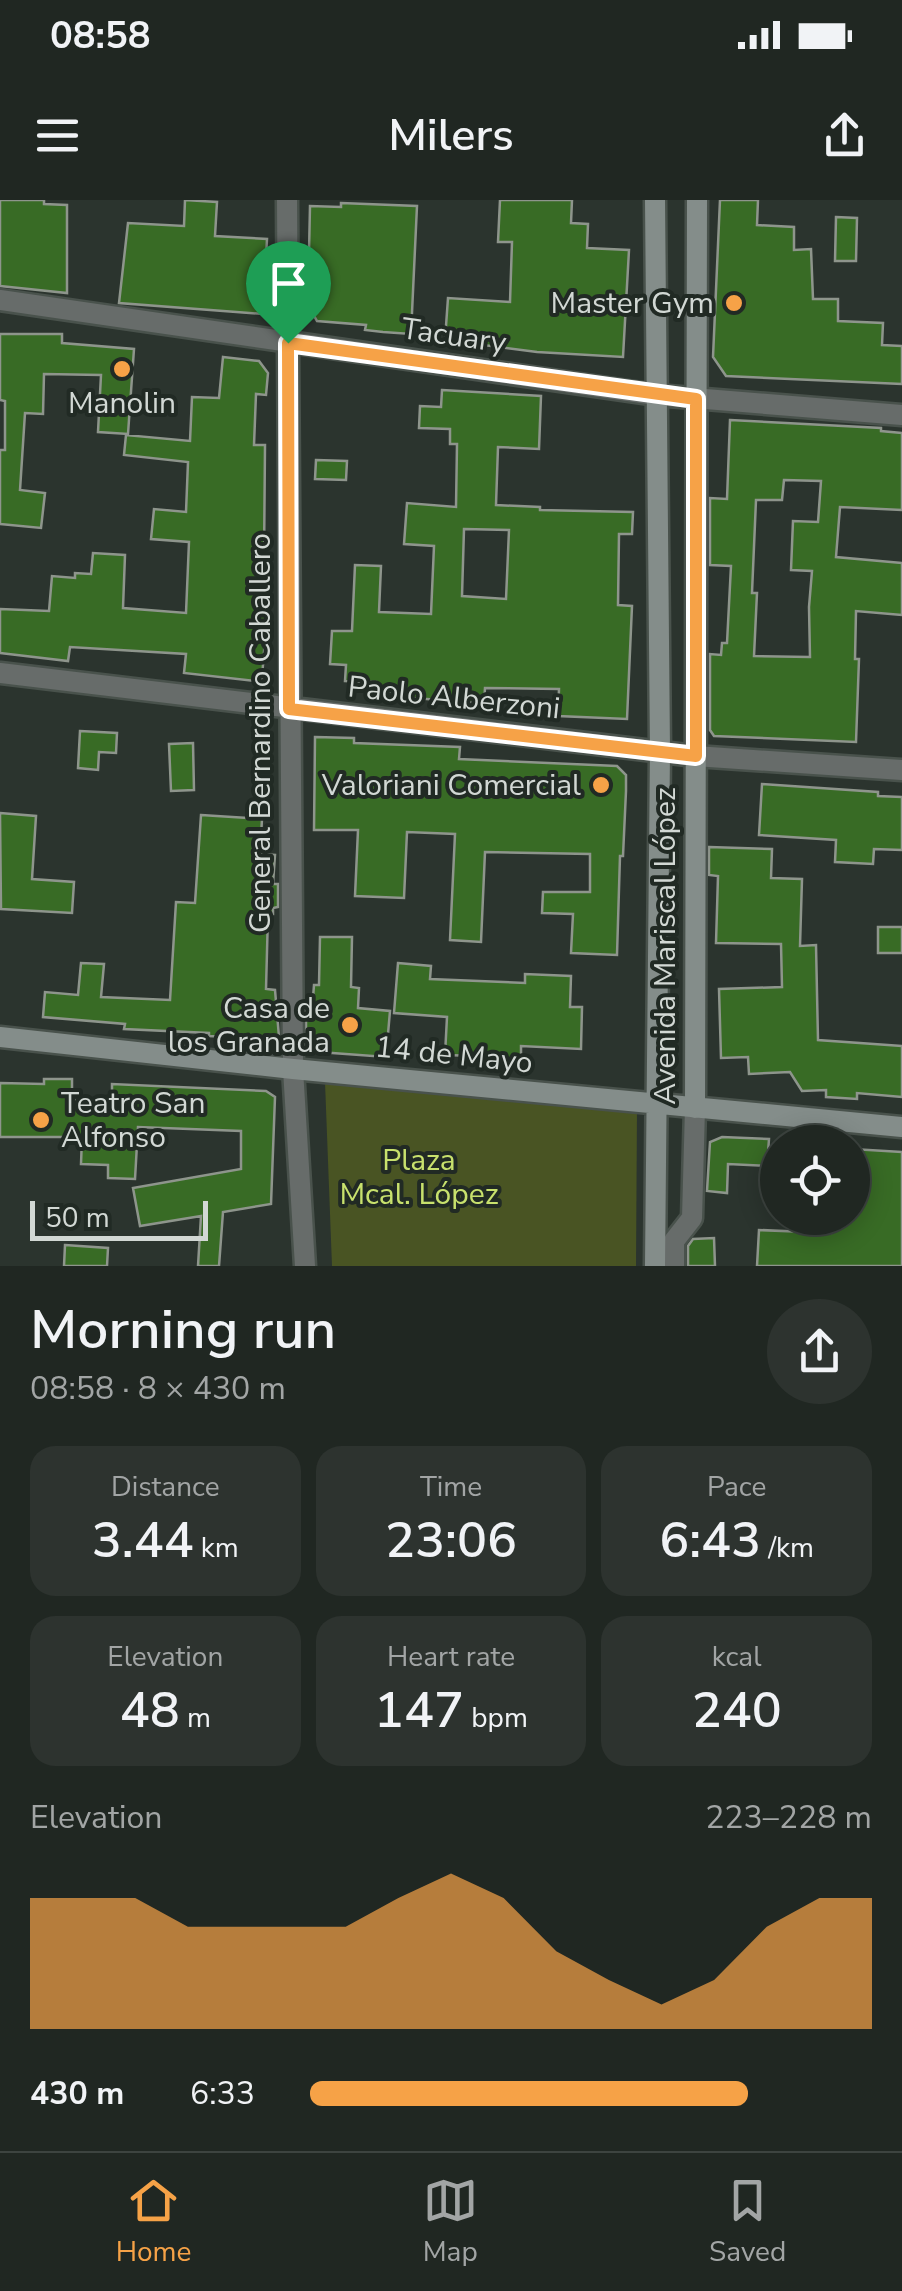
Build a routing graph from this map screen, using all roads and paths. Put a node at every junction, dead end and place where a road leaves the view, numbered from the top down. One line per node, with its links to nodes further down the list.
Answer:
1 (286, 200): 5 (street, General Bernardino Caballero)
2 (655, 200): 6 (main road, Avenida Mariscal López)
3 (697, 200): 7 (main road, Avenida Mariscal López)
4 (0, 300): 5 (street, Tacuary)
5 (288, 343): 6 (street, Tacuary); 10 (street, General Bernardino Caballero)
6 (656, 395): 7 (street, Tacuary); 11 (main road, Avenida Mariscal López)
7 (696, 399): 8 (street, Tacuary); 12 (main road, Avenida Mariscal López)
8 (902, 416)
9 (0, 674): 10 (street, Paolo Alberzoni)
10 (289, 709): 11 (street, Paolo Alberzoni); 15 (street, General Bernardino Caballero)
11 (660, 751): 12 (street, Paolo Alberzoni); 16 (main road, Avenida Mariscal López)
12 (696, 756): 13 (street, Paolo Alberzoni); 17 (main road, Avenida Mariscal López)
13 (902, 770)
14 (0, 1037): 15 (main road, 14 de Mayo)
15 (293, 1069): 16 (main road, 14 de Mayo); 19 (street, General Bernardino Caballero)
16 (656, 1105): 17 (main road, 14 de Mayo); 20 (main road, Avenida Mariscal López)
17 (695, 1108): 18 (main road, 14 de Mayo); 21 (street, Avenida Mariscal López)
18 (902, 1127)
19 (305, 1266)
20 (655, 1266)
21 (674, 1266)

